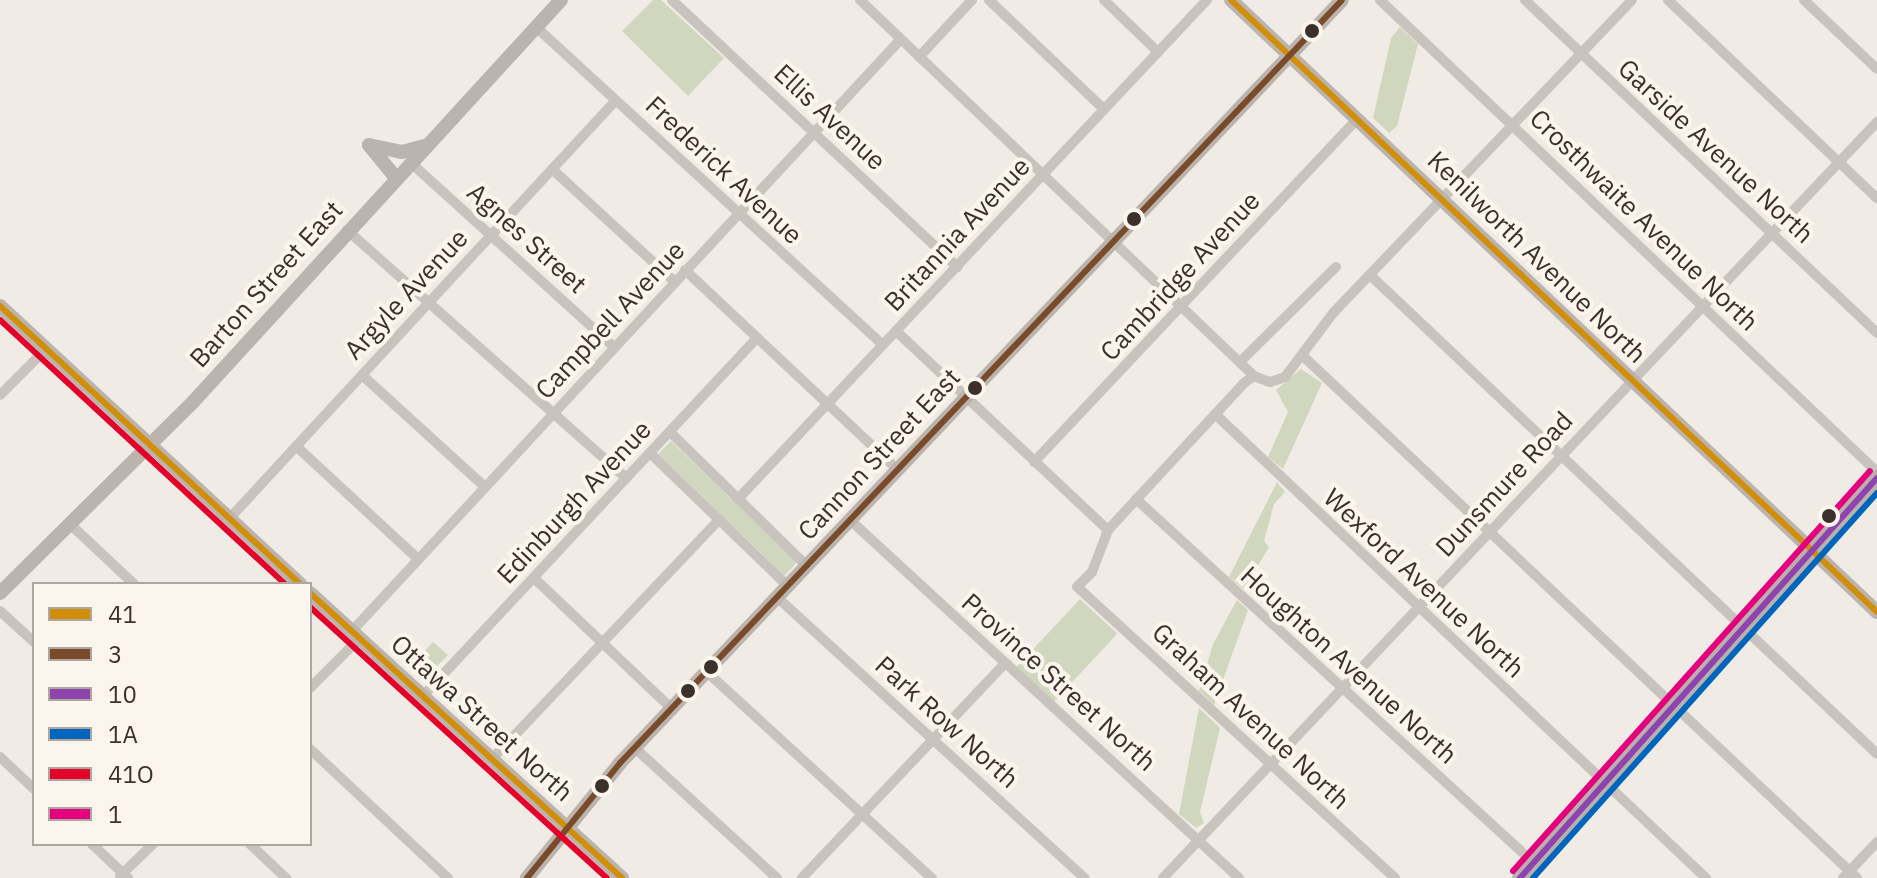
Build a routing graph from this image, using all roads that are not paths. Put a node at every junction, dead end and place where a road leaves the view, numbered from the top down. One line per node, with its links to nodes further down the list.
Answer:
1 (561, 0): 15 (main road, Barton Street East)
2 (672, 0): 27 (street, Ellis Avenue)
3 (860, 0): 16 (street)
4 (972, 0): 20 (street)
5 (989, 0): 23 (street)
6 (1104, 0): 17 (street)
7 (1207, 0): 17 (street, Britannia Avenue)
8 (1231, 0): 19 (main road, Kenilworth Avenue North)
9 (1342, 0): 19 (main road, Cannon Street East)
10 (1380, 0): 26 (street, Crosthwaite Avenue North)
11 (1525, 0): 18 (street, Garside Avenue North)
12 (1632, 0): 18 (street)
13 (1668, 0): 30 (street)
14 (1804, 0): 21 (street)
15 (536, 27): 22 (street, Frederick Avenue); 28 (main road, Barton Street East)
16 (901, 39): 20 (street); 27 (street, Campbell Avenue)
17 (1158, 52): 23 (street, Britannia Avenue)
18 (1581, 53): 26 (street); 38 (street, Garside Avenue North)
19 (1288, 54): 24 (main road, Kenilworth Avenue North); 40 (main road, Cannon Street East)
20 (919, 57): 32 (street)
21 (1877, 69)
22 (616, 100): 31 (street, Argyle Avenue); 36 (street, Frederick Avenue)
23 (1104, 109): 32 (street, Britannia Avenue)
24 (1357, 119): 35 (main road, Kenilworth Avenue North); 47 (street, Cambridge Avenue)
25 (1877, 122): 30 (street, Dunsmure Road)
26 (1513, 126): 35 (street); 49 (street, Crosthwaite Avenue North)
27 (814, 132): 36 (street, Campbell Avenue); 41 (street, Ellis Avenue)
28 (425, 146): 29 (main road, Barton Street East); 33 (main road)
29 (410, 162): 33 (main road, Barton Street East); 39 (street, Agnes Street)
30 (1838, 162): 34 (street); 38 (street, Dunsmure Road)
31 (552, 169): 39 (street, Argyle Avenue); 45 (street)
32 (1043, 174): 40 (street); 41 (street, Britannia Avenue)
33 (396, 178): 37 (main road, Barton Street East)
34 (1877, 198)
35 (1443, 200): 44 (street); 60 (main road, Kenilworth Avenue North)
36 (738, 213): 43 (street, Campbell Avenue); 53 (street, Frederick Avenue)
37 (347, 230): 46 (street); 68 (main road, Barton Street East)
38 (1771, 233): 49 (street, Dunsmure Road); 51 (street, Garside Avenue North)
39 (491, 234): 46 (street, Argyle Avenue); 54 (street, Agnes Street)
40 (1113, 242): 47 (street); 62 (main road, Cannon Street East)
41 (957, 267): 50 (street, Britannia Avenue)
42 (1336, 267): 57 (street)
43 (685, 270): 45 (street, Campbell Avenue); 52 (street)
44 (1370, 275): 56 (street); 70 (street)
45 (675, 282): 54 (street, Campbell Avenue)
46 (428, 302): 58 (street, Argyle Avenue); 64 (street)
47 (1182, 305): 57 (street); 71 (street, Cambridge Avenue)
48 (0, 306): 55 (main road)
49 (1703, 306): 60 (street, Dunsmure Road); 73 (street, Crosthwaite Avenue North)
50 (896, 331): 53 (street, Britannia Avenue); 62 (street)
51 (1877, 333)
52 (757, 338): 63 (street); 66 (street, Edinburgh Avenue)
53 (882, 344): 63 (street, Britannia Avenue)
54 (614, 347): 64 (street, Campbell Avenue)
55 (45, 350): 61 (street); 68 (main road)
56 (1303, 356): 59 (street); 83 (street)
57 (1240, 362): 59 (street)
58 (362, 375): 67 (street, Argyle Avenue); 75 (street)
59 (1254, 376): 65 (street)
60 (1632, 381): 70 (street, Dunsmure Road); 84 (main road, Kenilworth Avenue North)
61 (0, 395)
62 (964, 397): 71 (street); 72 (main road, Cannon Street East)
63 (827, 403): 72 (street); 76 (street, Britannia Avenue)
64 (552, 414): 74 (street); 75 (street, Campbell Avenue)
65 (1215, 414): 77 (street); 93 (street, Wexford Avenue North)
66 (670, 432): 69 (street, Edinburgh Avenue); 76 (street)
67 (296, 446): 78 (street, Argyle Avenue); 85 (street)
68 (149, 447): 78 (main road); 81 (main road, Barton Street East)
69 (650, 453): 74 (street, Edinburgh Avenue); 80 (street, Park Row North)
70 (1560, 456): 83 (street, Dunsmure Road); 96 (street)
71 (1034, 462): 82 (street)
72 (897, 469): 79 (main road, Cannon Street East)
73 (1877, 475): 84 (main road)
74 (626, 478): 87 (street, Edinburgh Avenue)
75 (485, 487): 85 (street, Campbell Avenue)
76 (738, 499): 86 (street)
77 (1136, 499): 82 (street); 103 (street, Houghton Avenue North)
78 (229, 519): 89 (main road)
79 (849, 519): 86 (main road, Cannon Street East); 100 (street, Province Street North)
80 (719, 520): 91 (street, Park Row North); 99 (street)
81 (70, 524): 88 (street); 90 (main road, Barton Street East)
82 (1108, 530): 113 (street, Graham Avenue North)
83 (1489, 532): 93 (street, Dunsmure Road); 105 (street)
84 (1809, 549): 95 (main road, Kenilworth Avenue North); 96 (main road)
85 (418, 559): 97 (street, Campbell Avenue)
86 (808, 567): 91 (main road, Cannon Street East)
87 (534, 578): 99 (street); 104 (street, Edinburgh Avenue)
88 (132, 582)
89 (298, 582)
90 (0, 593)
91 (784, 593): 101 (main road, Cannon Street East); 107 (street, Park Row North)
92 (312, 595): 97 (main road, Ottawa Street North)
93 (1418, 608): 103 (street, Dunsmure Road); 114 (street, Wexford Avenue North)
94 (0, 611): 98 (street)
95 (1877, 612)
96 (1739, 626): 105 (main road); 110 (street)
97 (356, 634): 102 (street, Campbell Avenue); 104 (main road, Ottawa Street North)
98 (32, 640)
99 (603, 643): 106 (street); 112 (street)
100 (1005, 663): 107 (street); 118 (street, Province Street North)
101 (708, 673): 106 (main road, Cannon Street East); 116 (street)
102 (312, 686)
103 (1342, 688): 113 (street, Dunsmure Road); 123 (street, Houghton Avenue North)
104 (423, 696): 112 (main road, Ottawa Street North)
105 (1671, 705): 114 (main road); 125 (street)
106 (673, 710): 108 (main road, Cannon Street East)
107 (932, 738): 116 (street); 133 (street, Park Row North)
108 (636, 749): 117 (main road, Cannon Street East); 130 (street)
109 (312, 751): 127 (street)
110 (1877, 754)
111 (0, 757): 115 (street)
112 (492, 759): 117 (main road, Ottawa Street North)
113 (1270, 764): 118 (street, Dunsmure Road); 136 (street, Graham Avenue North)
114 (1603, 783): 123 (main road); 138 (street, Wexford Avenue North)
115 (32, 787)
116 (861, 814): 131 (street); 132 (street)
117 (566, 828): 128 (main road, Cannon Street East); 129 (main road, Ottawa Street North)
118 (1198, 841): 134 (street, Dunsmure Road); 135 (street, Province Street North)
119 (1877, 842): 125 (street)
120 (94, 846): 124 (street)
121 (151, 846): 124 (street)
122 (252, 846): 126 (street)
123 (1534, 863): 137 (main road)
124 (123, 876)
125 (1850, 876)
126 (286, 878)
127 (448, 878)
128 (527, 878)
129 (622, 878)
130 (777, 878)
131 (802, 878)
132 (932, 878)
133 (1085, 878)
134 (1163, 878)
135 (1239, 878)
136 (1395, 878)
137 (1520, 878)
138 (1706, 878)

